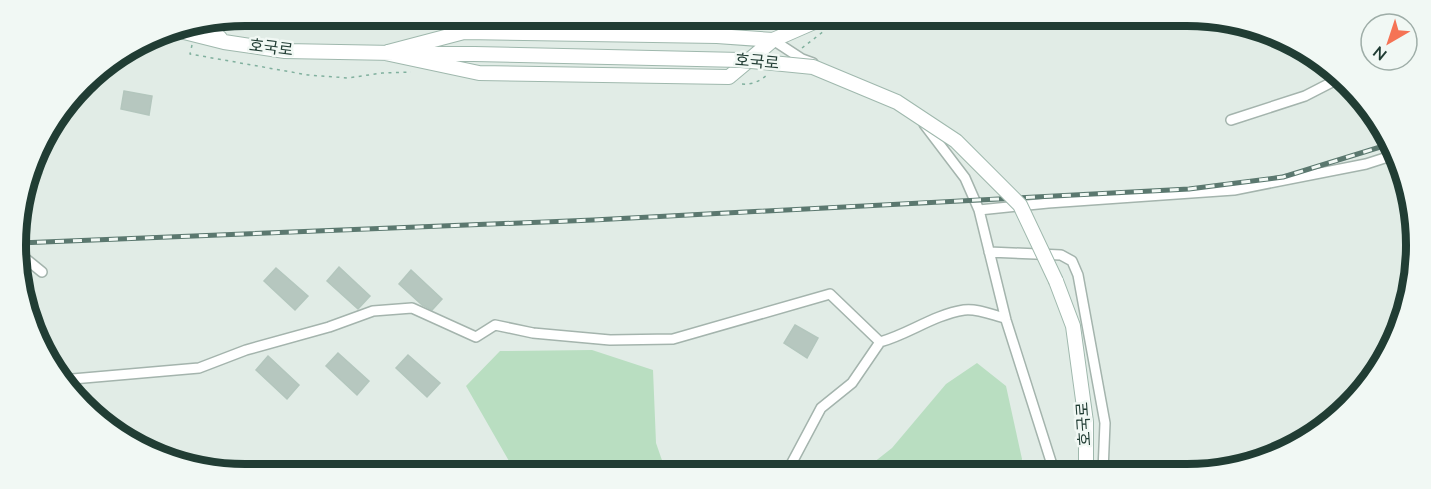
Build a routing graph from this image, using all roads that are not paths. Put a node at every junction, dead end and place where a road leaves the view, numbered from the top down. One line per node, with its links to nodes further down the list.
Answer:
1 (807, 26): 4 (main road)
2 (208, 29): 5 (main road)
3 (188, 33): 5 (main road, 호국로)
4 (774, 40): 6 (main road); 6 (main road); 10 (street)
5 (224, 42): 6 (main road, 호국로)
6 (384, 53): 19 (main road, 호국로, bridge)
7 (1333, 82): 8 (street)
8 (1231, 120)
9 (1387, 157): 10 (street)
10 (979, 210): 11 (street)
11 (989, 252): 14 (street); 20 (street)
12 (26, 259): 13 (street)
13 (42, 272)
14 (1005, 318): 15 (street); 18 (street)
15 (880, 342): 16 (street); 17 (street)
16 (72, 379)
17 (791, 464)
18 (1052, 464)
19 (1086, 464)
20 (1103, 464)

